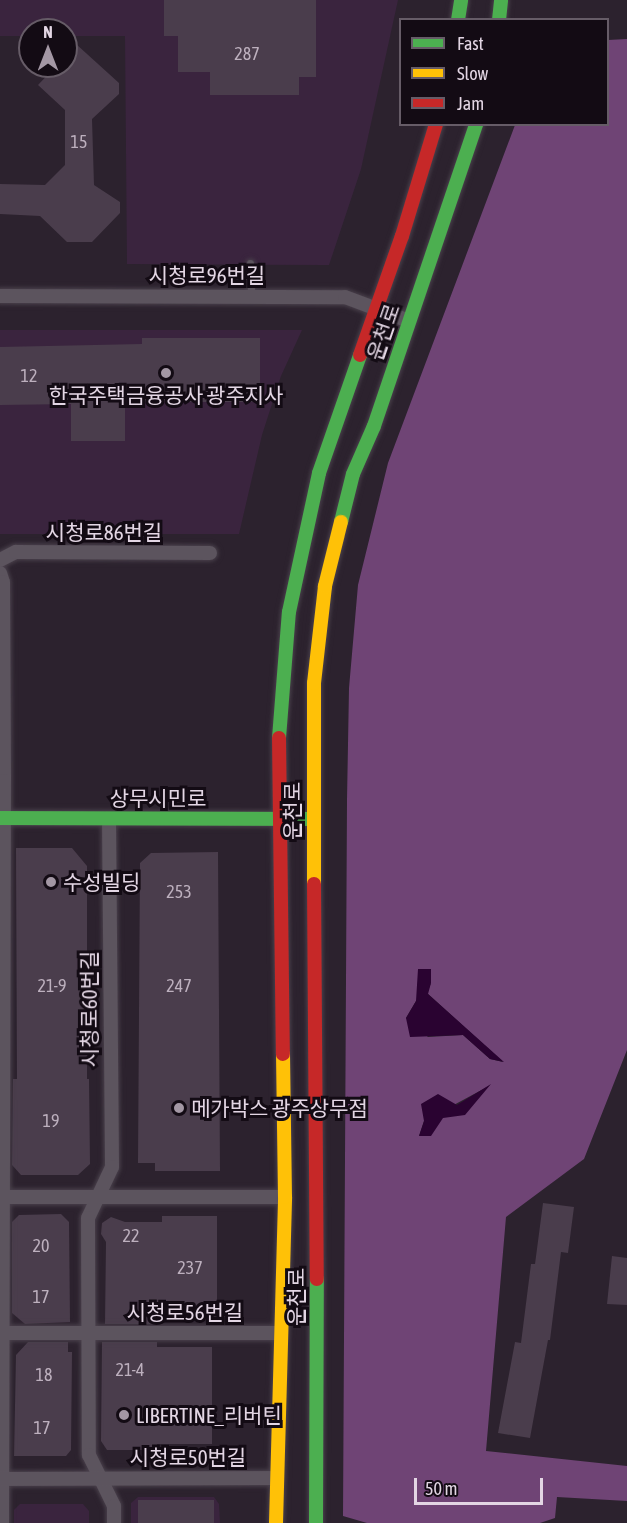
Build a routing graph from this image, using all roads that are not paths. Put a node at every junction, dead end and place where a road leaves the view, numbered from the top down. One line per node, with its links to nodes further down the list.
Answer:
1 (461, 0): 3 (street)
2 (501, 0): 4 (street)
3 (458, 18)
4 (499, 18)
5 (435, 126): 10 (street, 운천로)
6 (475, 126): 11 (street, 운천로)
7 (250, 263): 9 (lane)
8 (0, 296): 9 (street, 시청로96번길)
9 (251, 296): 10 (street, 시청로96번길)
10 (376, 307): 11 (street, 시청로96번길); 16 (street, 운천로)
11 (409, 321): 18 (street, 운천로)
12 (210, 553): 13 (street, 시청로86번길)
13 (0, 560)
14 (0, 573): 15 (street)
15 (2, 818): 17 (street, 상무시민로); 20 (street)
16 (280, 818): 17 (street, 상무시민로); 18 (street, 상무시민로); 21 (street, 운천로)
17 (109, 819): 19 (street, 시청로60번길)
18 (313, 819): 31 (street, 운천로)
19 (99, 1196): 20 (street); 21 (street); 23 (street)
20 (0, 1197): 22 (street)
21 (285, 1197): 24 (street, 운천로)
22 (1, 1333): 23 (street, 시청로56번길); 27 (street)
23 (89, 1333): 24 (street, 시청로56번길); 25 (street, 시청로50번길)
24 (282, 1333): 26 (street, 운천로)
25 (100, 1478): 26 (street, 시청로50번길); 27 (street, 시청로50번길); 29 (street)
26 (277, 1478): 30 (street, 운천로)
27 (1, 1479): 28 (street)
28 (2, 1523)
29 (114, 1523)
30 (276, 1523)
31 (316, 1523)

